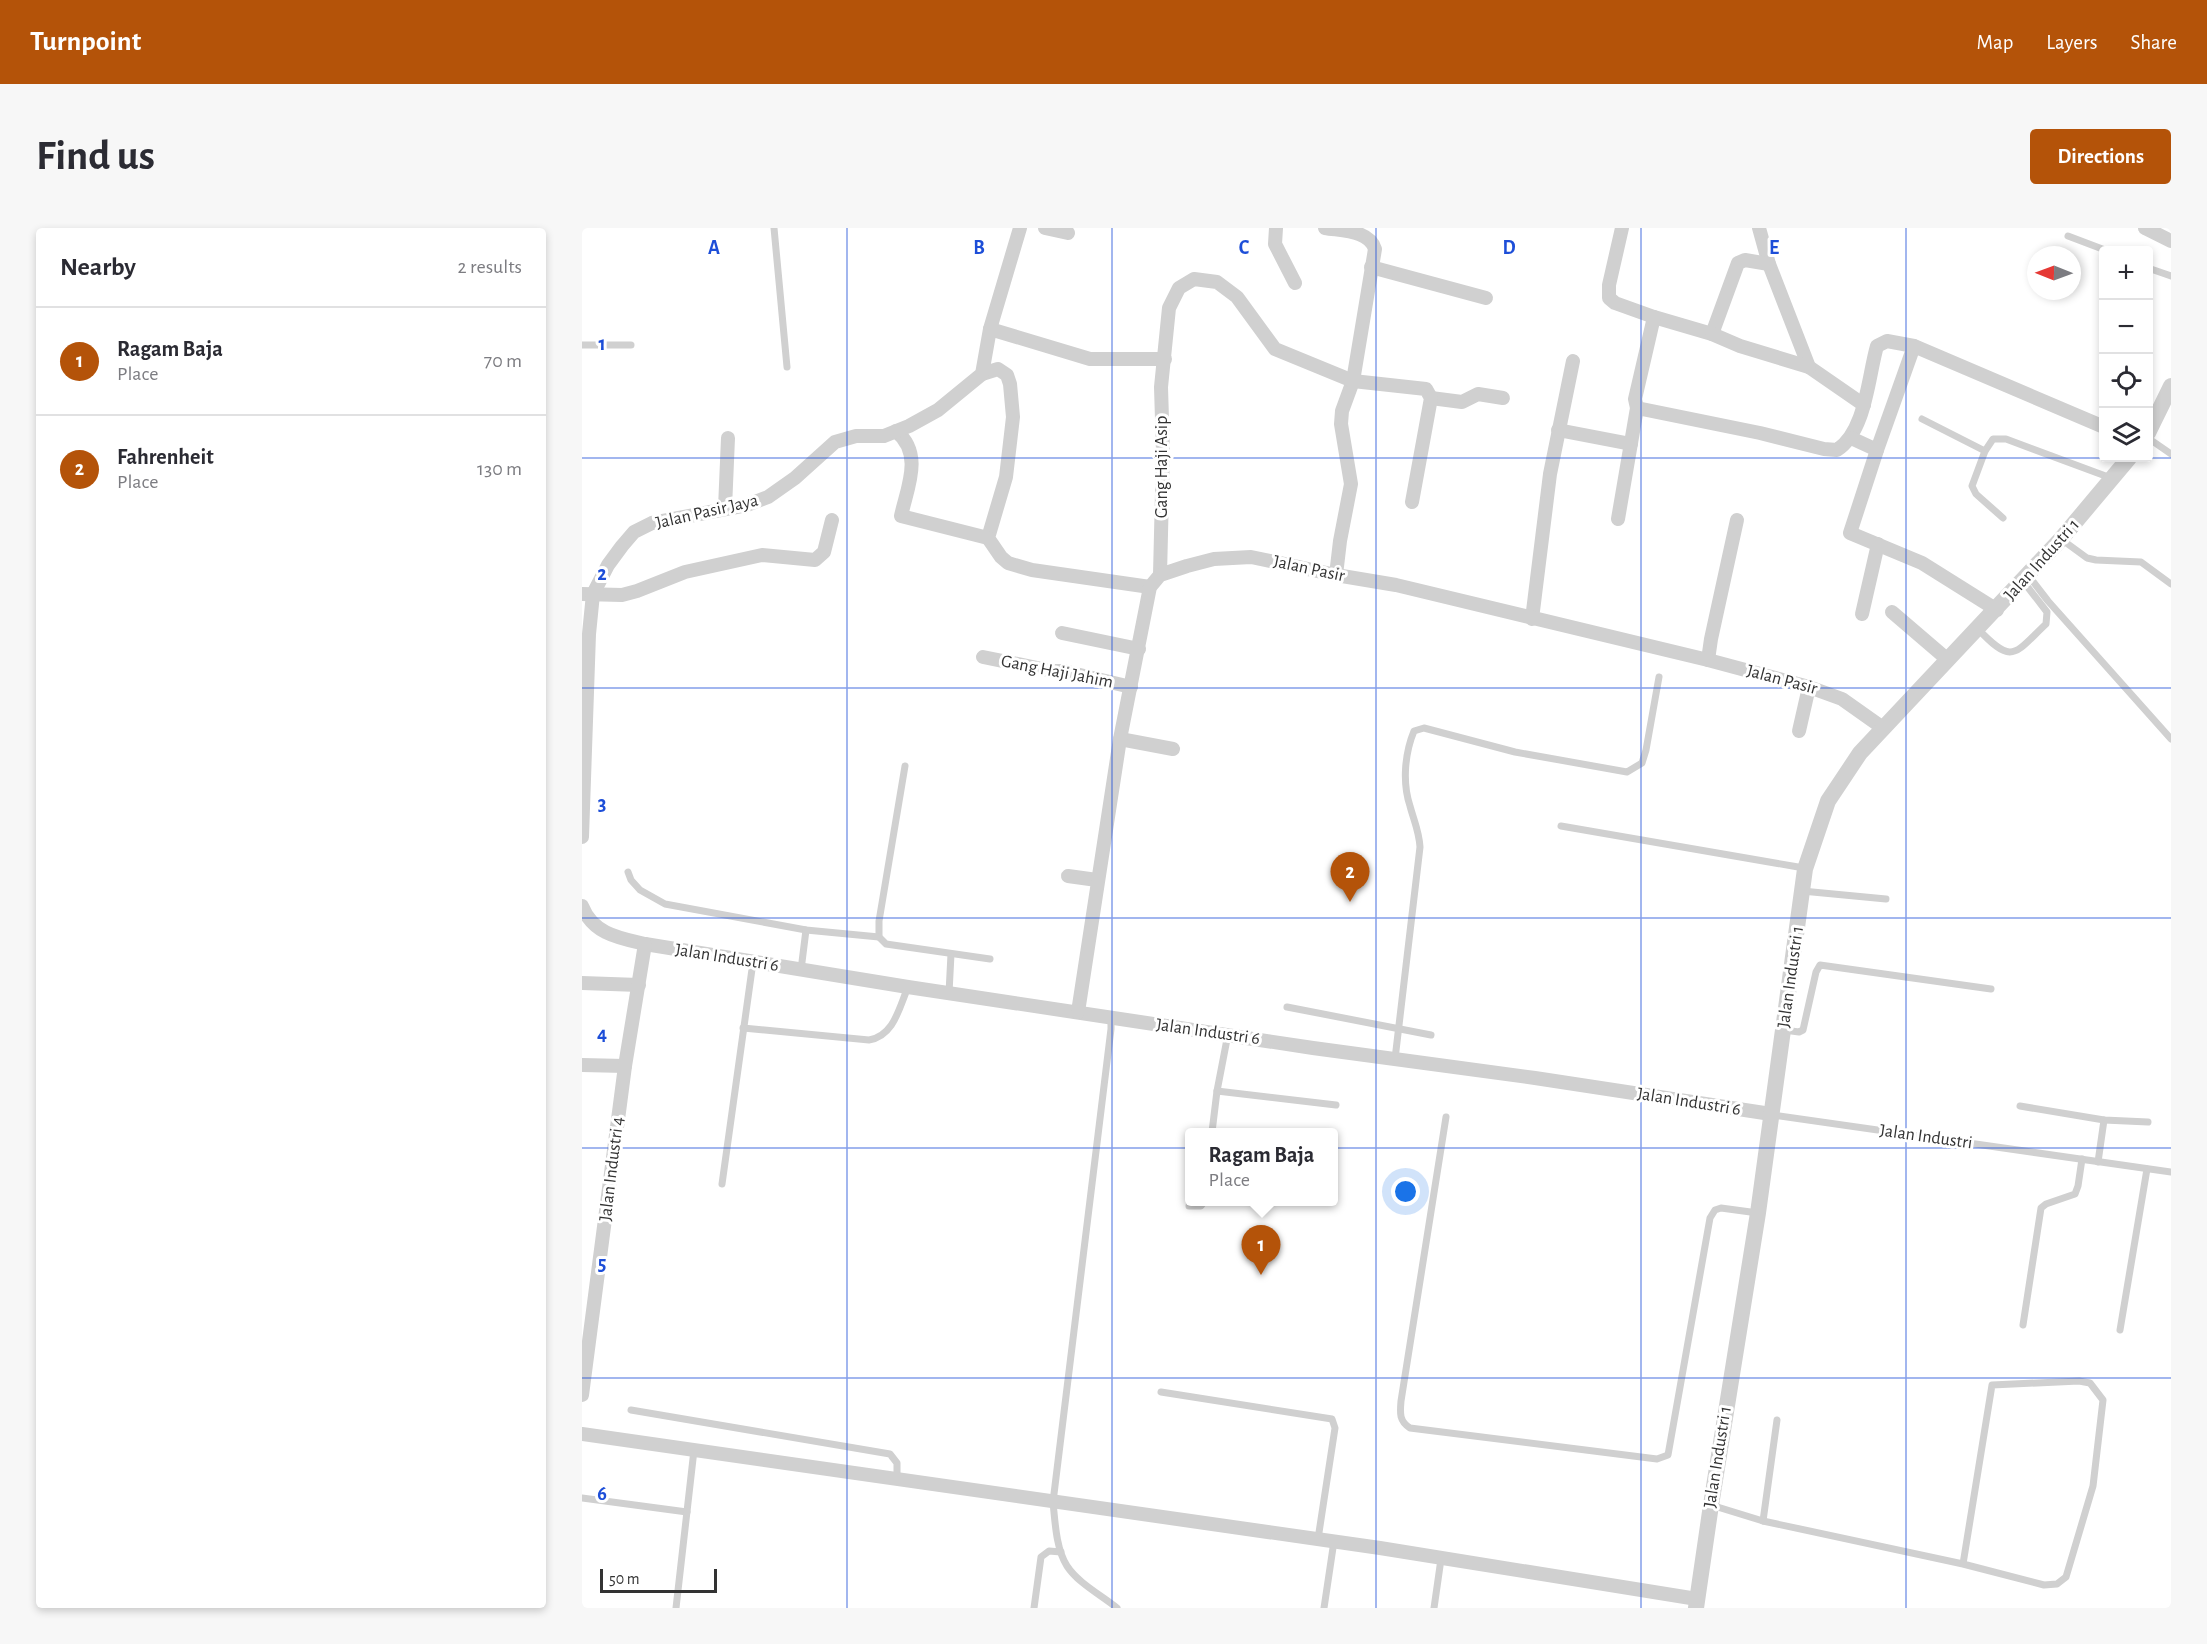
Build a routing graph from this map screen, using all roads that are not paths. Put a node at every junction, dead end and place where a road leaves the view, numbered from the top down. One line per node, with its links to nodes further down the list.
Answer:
1 (774, 228): 27 (lane)
2 (1020, 228): 20 (street)
3 (1044, 228): 9 (street)
4 (1275, 228): 17 (street)
5 (1325, 228): 14 (street)
6 (1622, 228): 19 (street)
7 (1759, 228): 13 (street)
8 (2145, 228): 11 (street)
9 (1068, 233)
10 (2068, 236): 12 (lane)
11 (2171, 241)
12 (2099, 248)
13 (1769, 264): 21 (street); 28 (street)
14 (1371, 267): 18 (street); 30 (street)
15 (2153, 269): 16 (lane)
16 (2171, 276)
17 (1295, 283)
18 (1486, 298)
19 (1654, 317): 21 (street); 35 (street)
20 (990, 329): 25 (street); 29 (street)
21 (1712, 334): 28 (street)
22 (582, 345): 23 (lane)
23 (631, 345)
24 (1914, 346): 34 (street); 38 (street); 45 (street)
25 (1165, 358): 30 (street, Gang Haji Asip); 59 (street, Gang Haji Asip)
26 (1573, 361): 39 (street)
27 (787, 367)
28 (1809, 367): 34 (street)
29 (982, 374): 40 (street, Jalan Pasir Jaya); 56 (street)
30 (1353, 381): 32 (street, Gang Haji Asip); 60 (street)
31 (2171, 386): 37 (street)
32 (1431, 398): 33 (street); 50 (street)
33 (1503, 398)
34 (1864, 405): 42 (street)
35 (1637, 408): 42 (street); 44 (street)
36 (1923, 419): 46 (lane)
37 (2153, 423)
38 (2099, 425)
39 (1558, 430): 44 (street); 68 (street)
40 (896, 431): 51 (street, Jalan Pasir Jaya); 56 (street)
41 (728, 438): 51 (street)
42 (1851, 438): 45 (street)
43 (2153, 441): 47 (lane)
44 (1631, 444): 53 (street)
45 (1877, 450): 58 (street)
46 (1985, 452): 49 (lane); 52 (lane)
47 (2171, 454)
48 (2126, 462): 49 (street, Jalan Industri 1)
49 (2112, 478): 57 (street, Jalan Industri 1)
50 (1412, 502)
51 (725, 508): 64 (street, Jalan Pasir Jaya)
52 (2003, 518)
53 (1618, 519)
54 (832, 520): 64 (street)
55 (1737, 520): 73 (street)
56 (988, 538): 63 (street)
57 (2061, 539): 61 (street, Jalan Industri 1); 62 (lane)
58 (1878, 544): 65 (street); 67 (street)
59 (1160, 575): 60 (street, Jalan Pasir); 63 (street)
60 (1336, 575): 68 (street, Jalan Pasir)
61 (2025, 578): 65 (street, Jalan Industri 1); 69 (lane); 81 (lane)
62 (2171, 584)
63 (1150, 586): 71 (street)
64 (587, 594): 84 (street, Jalan Pasir Jaya)
65 (1997, 610): 69 (street, Jalan Industri 1)
66 (1892, 612): 74 (street)
67 (1862, 614)
68 (1532, 619): 73 (street, Jalan Pasir)
69 (1978, 629): 74 (street, Jalan Industri 1)
70 (1062, 633): 71 (street)
71 (1138, 649): 76 (street)
72 (983, 657): 76 (street, Gang Haji Jahim)
73 (1708, 660): 77 (street, Jalan Pasir)
74 (1948, 660): 78 (street, Jalan Industri 1)
75 (1659, 677): 110 (lane)
76 (1131, 687): 80 (street)
77 (1809, 687): 78 (street, Jalan Pasir); 79 (street)
78 (1883, 728): 87 (street, Jalan Industri 1)
79 (1799, 731)
80 (1120, 738): 82 (street); 90 (street)
81 (2171, 739)
82 (1173, 749)
83 (905, 766): 95 (lane)
84 (583, 783): 86 (street, Jalan Pasir Jaya)
85 (1562, 826): 87 (lane)
86 (582, 837)
87 (1805, 869): 91 (street, Jalan Industri 1)
88 (628, 872): 94 (lane)
89 (1068, 876): 90 (street)
90 (1096, 880): 107 (street)
91 (1802, 891): 92 (lane); 111 (street, Jalan Industri 1)
92 (1886, 899)
93 (582, 908): 96 (street)
94 (806, 930): 95 (lane); 100 (lane)
95 (879, 937): 97 (lane)
96 (645, 944): 99 (street, Jalan Industri 6); 102 (street, Jalan Industri 4)
97 (951, 954): 98 (lane); 105 (lane)
98 (990, 958)
99 (753, 962): 100 (street, Jalan Industri 6); 109 (lane)
100 (801, 970): 103 (street, Jalan Industri 6)
101 (582, 983): 102 (street)
102 (639, 985): 116 (street, Jalan Industri 4)
103 (908, 987): 105 (street, Jalan Industri 6); 109 (lane)
104 (1991, 989): 111 (lane)
105 (949, 993): 107 (street, Jalan Industri 6)
106 (1287, 1007): 110 (lane)
107 (1078, 1012): 108 (street, Jalan Industri 6)
108 (1111, 1017): 112 (street, Jalan Industri 6); 144 (lane)
109 (743, 1028): 129 (lane)
110 (1398, 1028): 113 (lane); 114 (lane)
111 (1784, 1030): 120 (street, Jalan Industri 1)
112 (1228, 1035): 114 (street, Jalan Industri 6); 117 (lane)
113 (1431, 1035)
114 (1395, 1059): 120 (street, Jalan Industri 6)
115 (582, 1065): 116 (street)
116 (625, 1066): 135 (street, Jalan Industri 4)
117 (1217, 1091): 118 (lane); 124 (lane)
118 (1335, 1105)
119 (2020, 1106): 122 (lane)
120 (1771, 1114): 125 (lane, Jalan Industri); 132 (street, Jalan Industri 1)
121 (1446, 1117): 132 (lane)
122 (2104, 1120): 123 (lane); 126 (lane)
123 (2148, 1122)
124 (1212, 1128)
125 (2082, 1160): 126 (lane, Jalan Industri); 133 (lane)
126 (2098, 1162): 127 (lane, Jalan Industri)
127 (2147, 1169): 128 (lane, Jalan Industri); 134 (lane)
128 (2171, 1172)
129 (722, 1184)
130 (1189, 1206): 131 (lane)
131 (1201, 1206)
132 (1758, 1213): 145 (street, Jalan Industri 1)
133 (2023, 1325)
134 (2120, 1330)
135 (584, 1373): 137 (street, Jalan Industri 4)
136 (1161, 1392): 148 (lane)
137 (582, 1395)
138 (631, 1410): 142 (lane)
139 (1777, 1420): 147 (lane)
140 (582, 1434): 141 (street)
141 (694, 1450): 142 (street); 146 (lane)
142 (897, 1479): 144 (street)
143 (582, 1498): 146 (lane)
144 (1053, 1502): 148 (street); 150 (lane)
145 (1711, 1505): 147 (lane); 153 (street, Jalan Industri 1)
146 (687, 1512): 154 (lane)
147 (1762, 1521): 152 (lane)
148 (1318, 1539): 149 (street)
149 (1334, 1541): 151 (street); 157 (lane)
150 (1061, 1552): 155 (lane); 156 (lane)
151 (1441, 1559): 153 (street); 158 (lane)
152 (1963, 1564): 152 (lane)
153 (1697, 1603)
154 (676, 1608)
155 (1034, 1608)
156 (1117, 1608)
157 (1324, 1608)
158 (1434, 1608)

